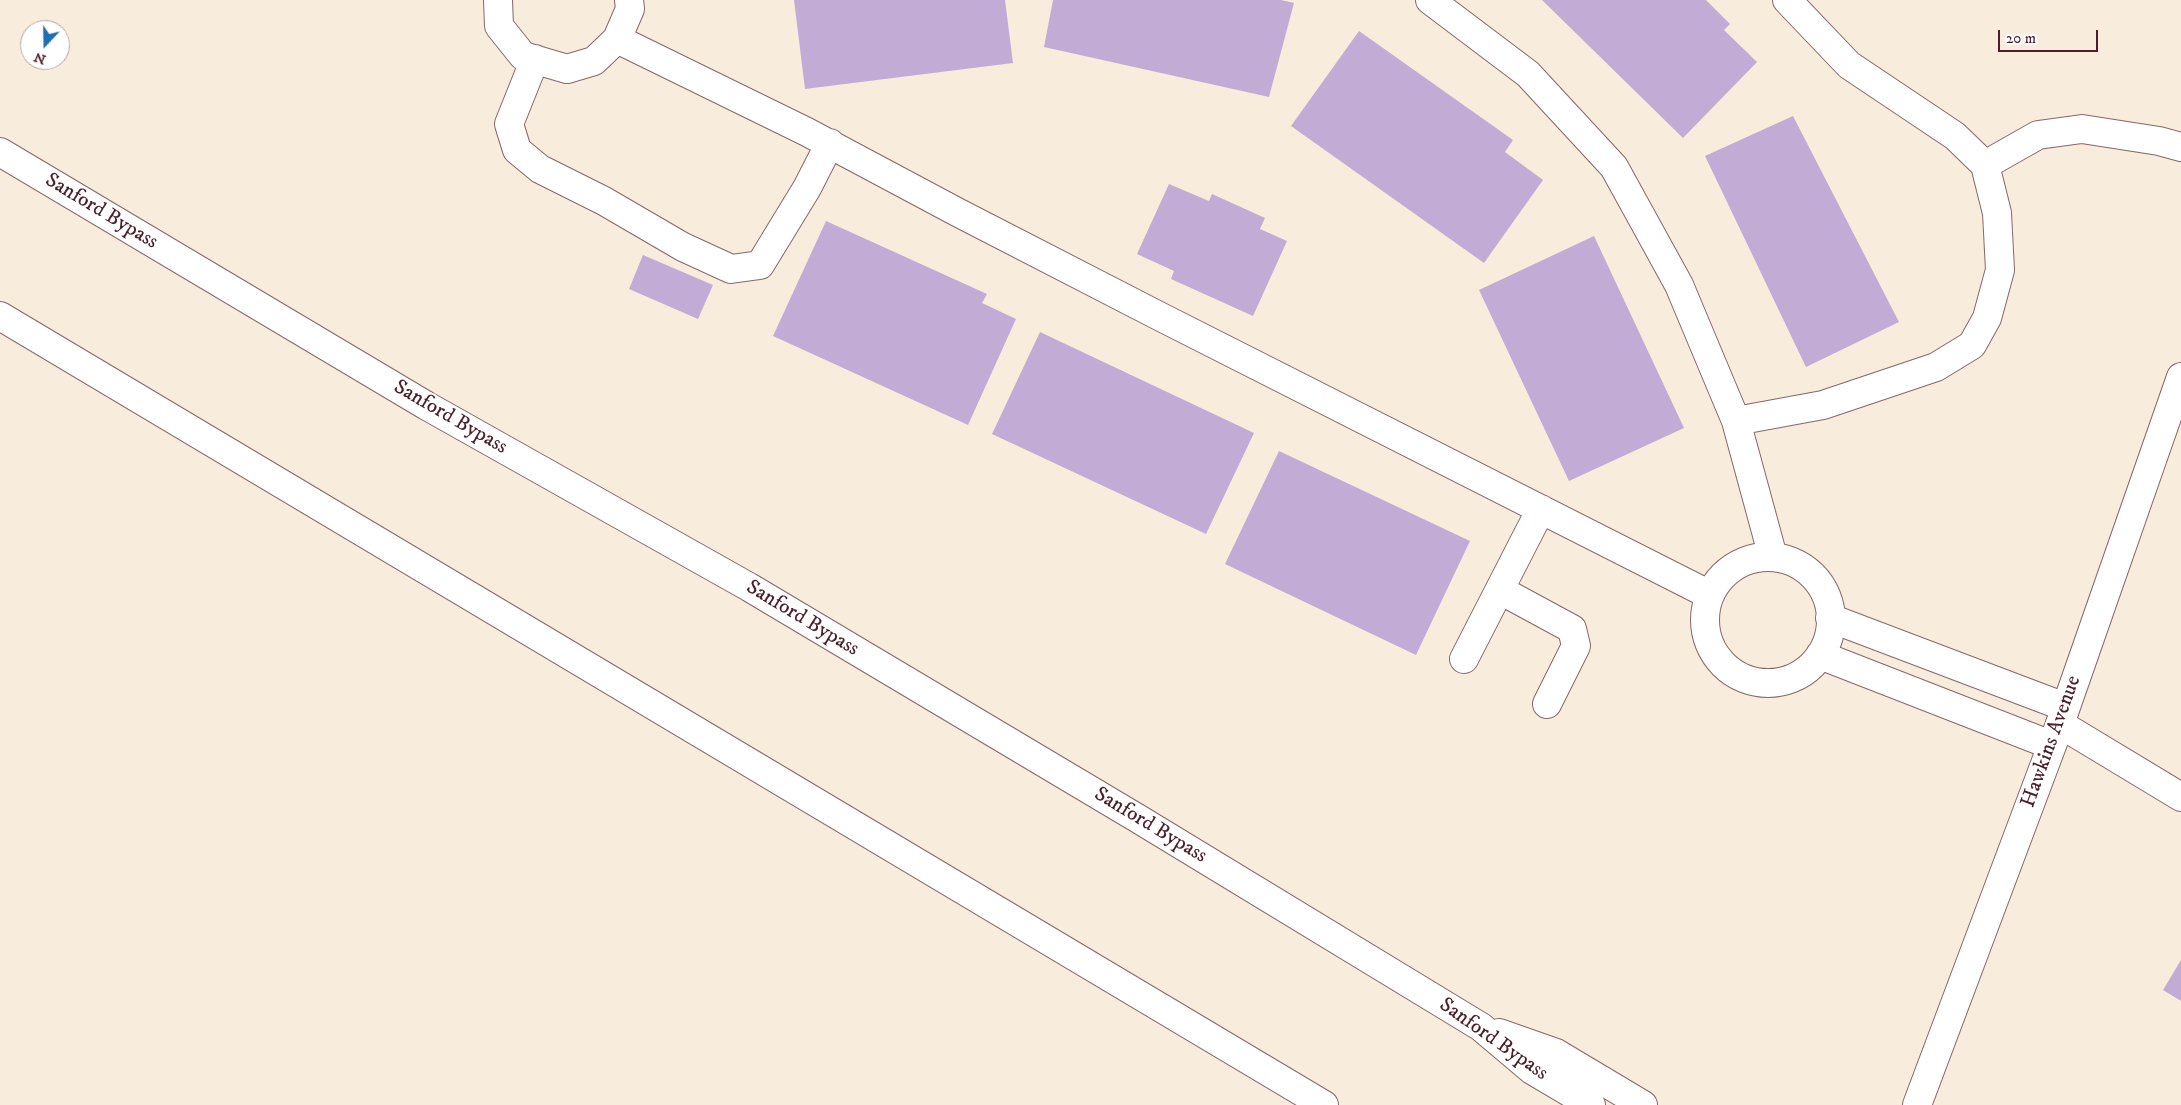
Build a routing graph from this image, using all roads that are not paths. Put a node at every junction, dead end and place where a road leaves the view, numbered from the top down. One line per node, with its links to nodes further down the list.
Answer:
1 (498, 0): 6 (main road)
2 (629, 0): 5 (main road)
3 (1430, 0): 13 (main road)
4 (1787, 0): 10 (main road)
5 (617, 39): 6 (main road); 7 (main road)
6 (535, 59): 7 (main road)
7 (830, 144): 14 (main road)
8 (2181, 147): 10 (main road)
9 (0, 152): 25 (main road, Sanford Bypass)
10 (1985, 165): 13 (main road)
11 (0, 316): 24 (main road)
12 (2181, 377): 22 (main road, Hawkins Avenue)
13 (1736, 421): 15 (main road)
14 (1541, 509): 16 (main road); 17 (main road)
15 (1773, 557): 17 (main road); 18 (main road)
16 (1500, 590): 20 (main road); 21 (main road)
17 (1710, 595): 19 (main road)
18 (1830, 618): 19 (main road); 22 (main road)
19 (1820, 655): 22 (main road)
20 (1464, 659)
21 (1547, 704)
22 (2059, 725): 23 (main road); 30 (main road, Hawkins Avenue)
23 (2181, 798)
24 (1189, 1024): 26 (main road); 27 (main road)
25 (1480, 1027): 28 (main road, Sanford Bypass); 29 (main road)
26 (1306, 1105)
27 (1324, 1105)
28 (1591, 1105)
29 (1644, 1105)
30 (1917, 1105)

